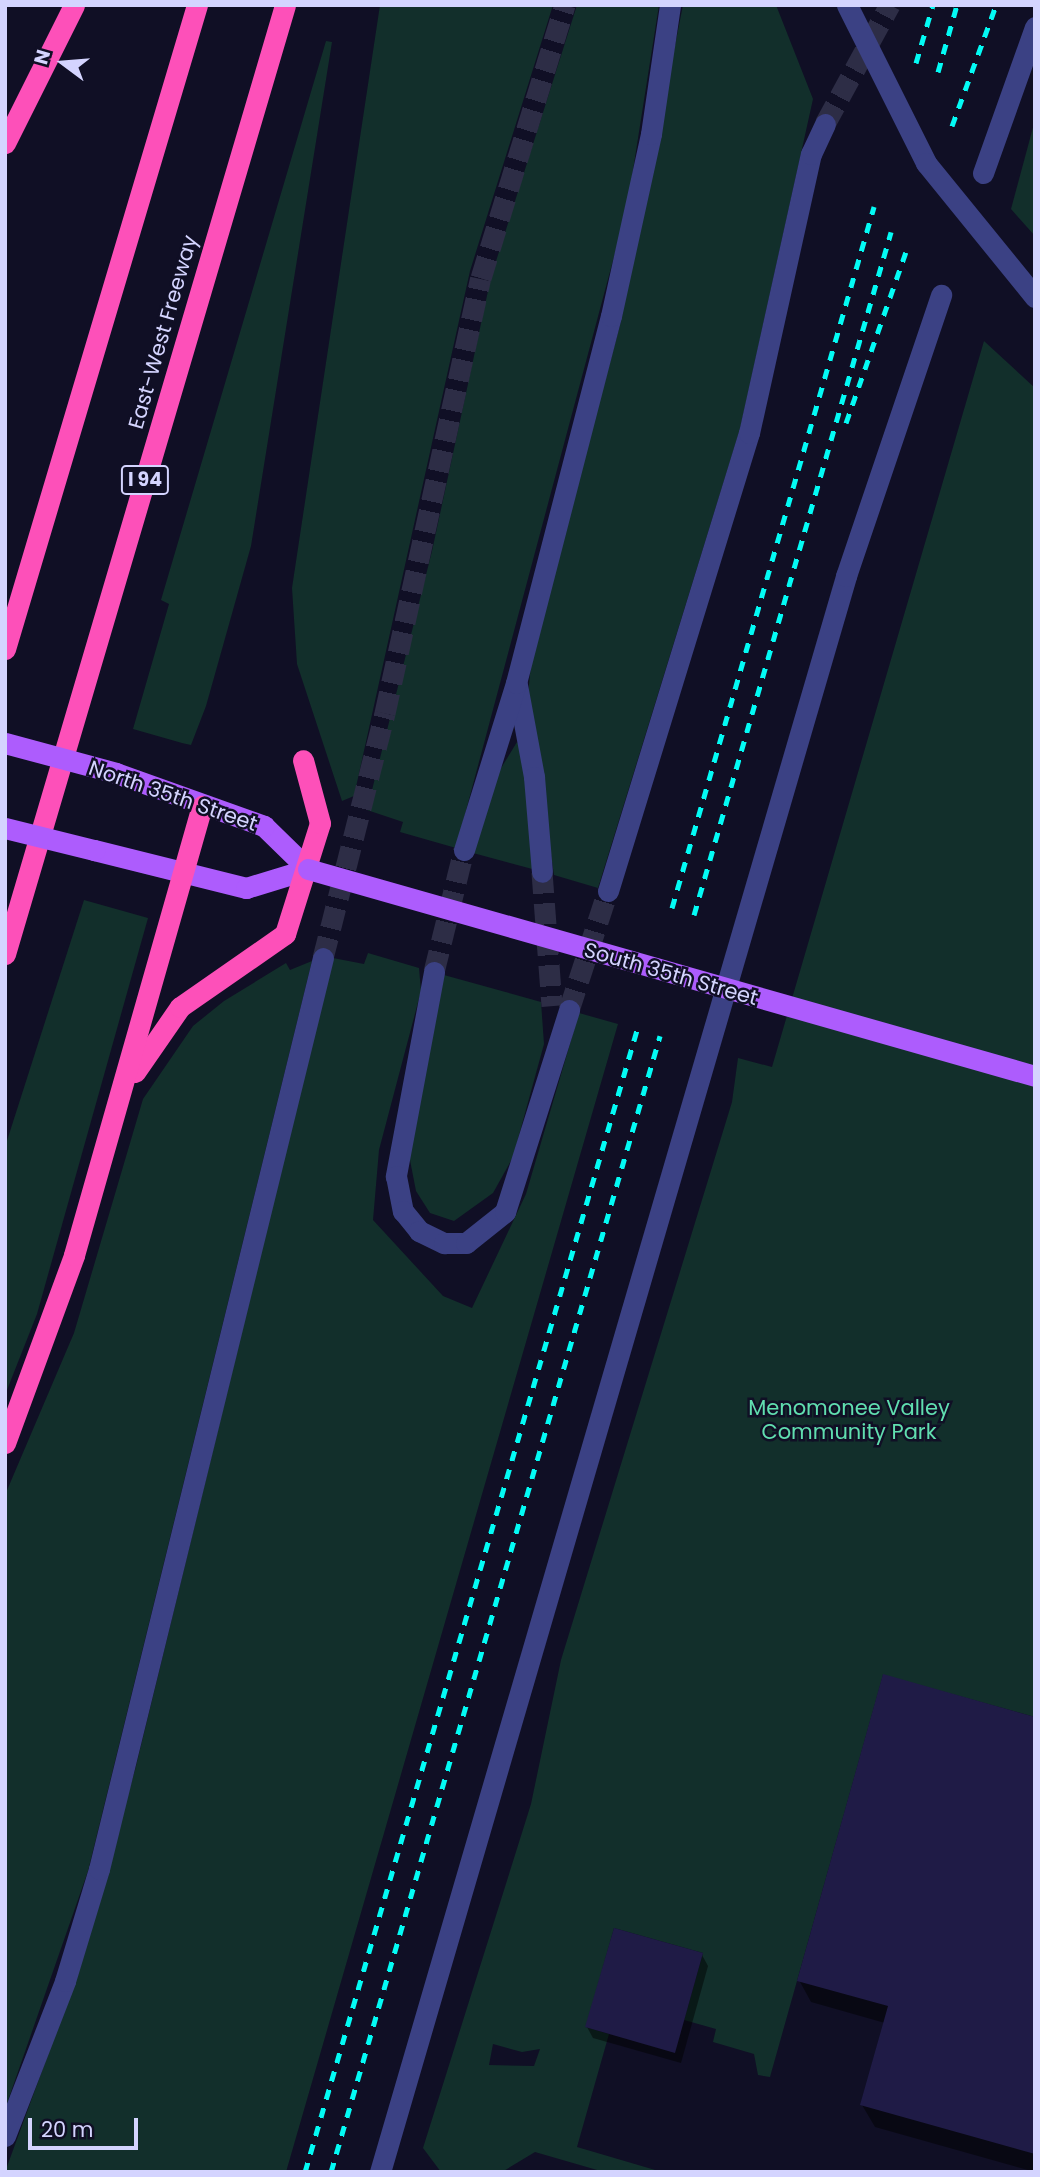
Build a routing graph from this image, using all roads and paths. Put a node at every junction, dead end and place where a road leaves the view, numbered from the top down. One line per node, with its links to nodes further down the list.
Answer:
1 (74, 5): 8 (highway)
2 (197, 5): 12 (highway)
3 (285, 5): 23 (highway, East-West Freeway / I 94)
4 (670, 5): 13 (street)
5 (847, 5): 11 (street, bridge)
6 (1035, 27): 9 (street)
7 (825, 124): 22 (street)
8 (5, 143)
9 (983, 173)
10 (941, 295): 31 (street)
11 (1035, 297)
12 (5, 649)
13 (516, 683): 18 (street); 21 (street)
14 (5, 743): 16 (main road, North 35th Street, bridge)
15 (303, 760): 19 (highway)
16 (202, 806): 19 (main road, North 35th Street); 20 (highway)
17 (5, 828): 20 (main road, bridge)
18 (464, 850)
19 (308, 869): 20 (main road); 27 (main road, South 35th Street, bridge); 28 (highway)
20 (183, 872): 28 (highway)
21 (542, 872)
22 (608, 891)
23 (5, 954)
24 (323, 958): 30 (street)
25 (434, 972): 26 (street)
26 (560, 1008)
27 (1035, 1076)
28 (118, 1101): 29 (highway)
29 (5, 1443)
30 (5, 2136)
31 (380, 2172)

